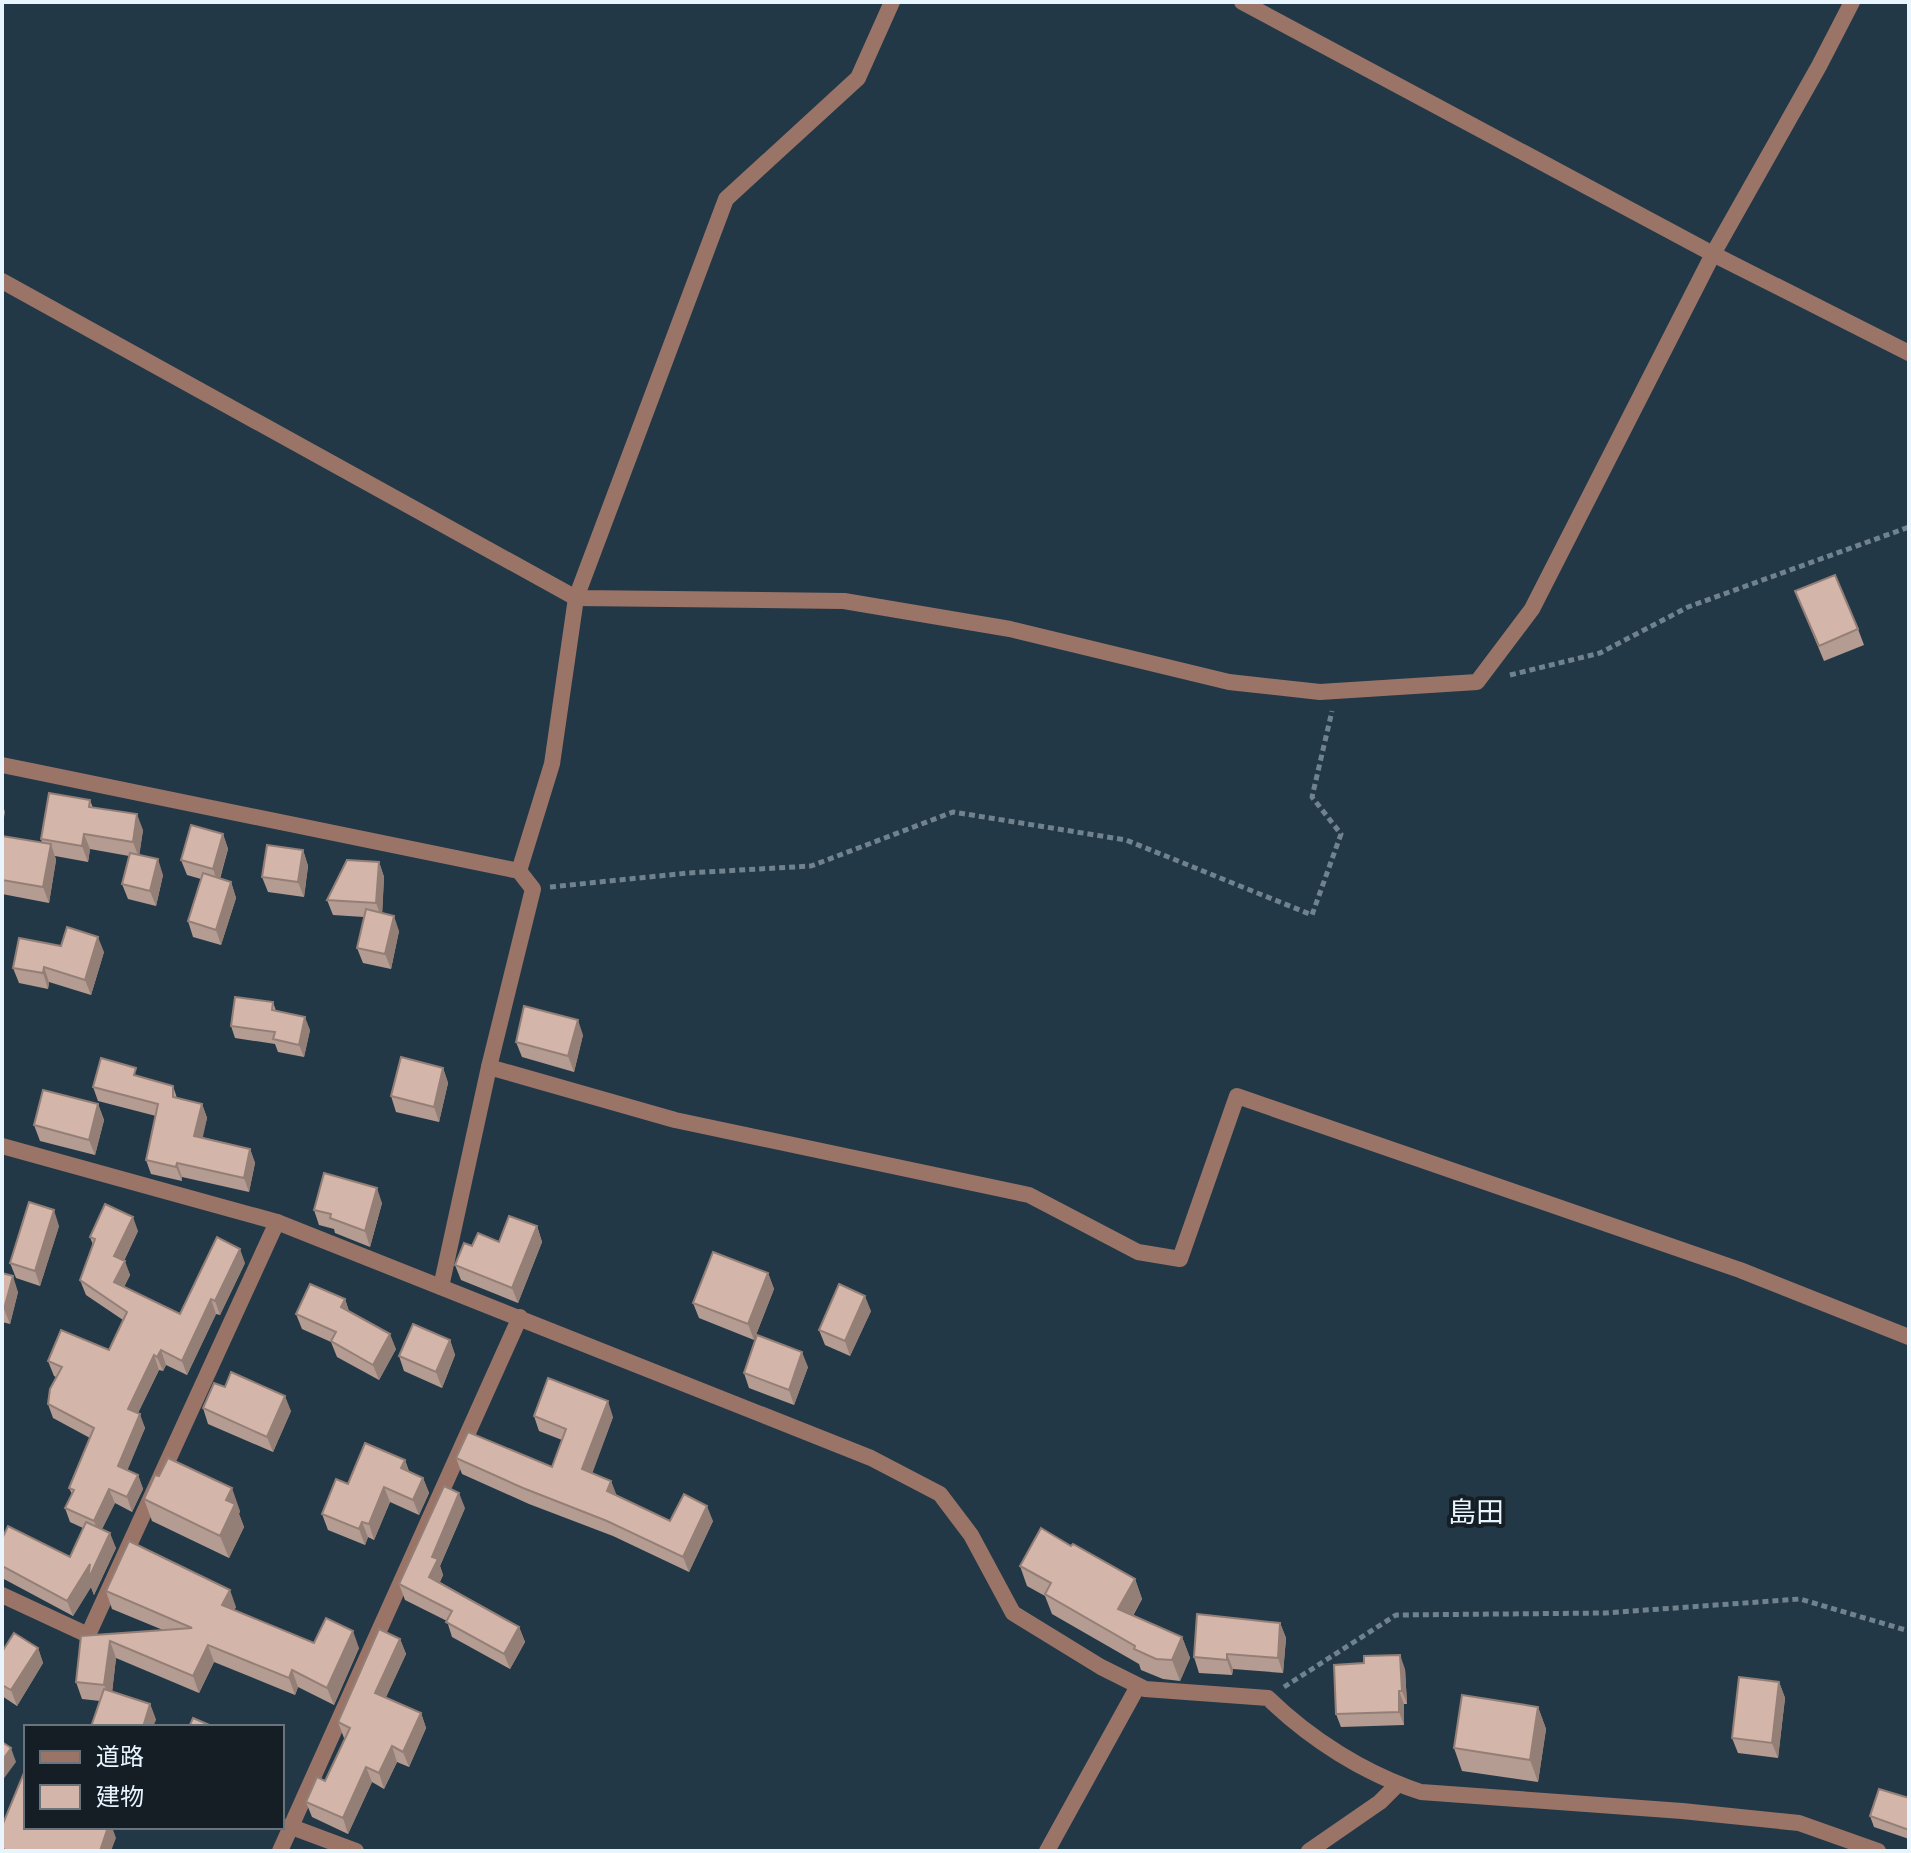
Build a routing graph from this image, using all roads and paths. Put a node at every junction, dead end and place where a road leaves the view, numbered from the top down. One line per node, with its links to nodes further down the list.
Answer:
1 (892, 2): 8 (street)
2 (1242, 2): 4 (street)
3 (1852, 2): 4 (street)
4 (1713, 254): 6 (street); 9 (street)
5 (2, 281): 8 (street)
6 (1909, 353)
7 (1909, 527): 9 (path)
8 (576, 598): 10 (street); 12 (street)
9 (1477, 682): 10 (street)
10 (1336, 689): 13 (path)
11 (2, 765): 12 (street)
12 (519, 871): 13 (street)
13 (533, 889): 14 (street)
14 (489, 1067): 17 (street); 19 (street)
15 (2, 1146): 16 (street)
16 (277, 1222): 17 (street); 20 (street)
17 (441, 1287): 18 (street)
18 (520, 1317): 22 (street); 25 (street)
19 (1909, 1337)
20 (2, 1595)
21 (1909, 1631): 23 (path)
22 (1138, 1686): 23 (street); 28 (street)
23 (1268, 1698): 24 (street)
24 (1398, 1784): 29 (street); 30 (street)
25 (289, 1826): 26 (street); 27 (street)
26 (280, 1851)
27 (356, 1851)
28 (1047, 1851)
29 (1309, 1851)
30 (1878, 1851)

